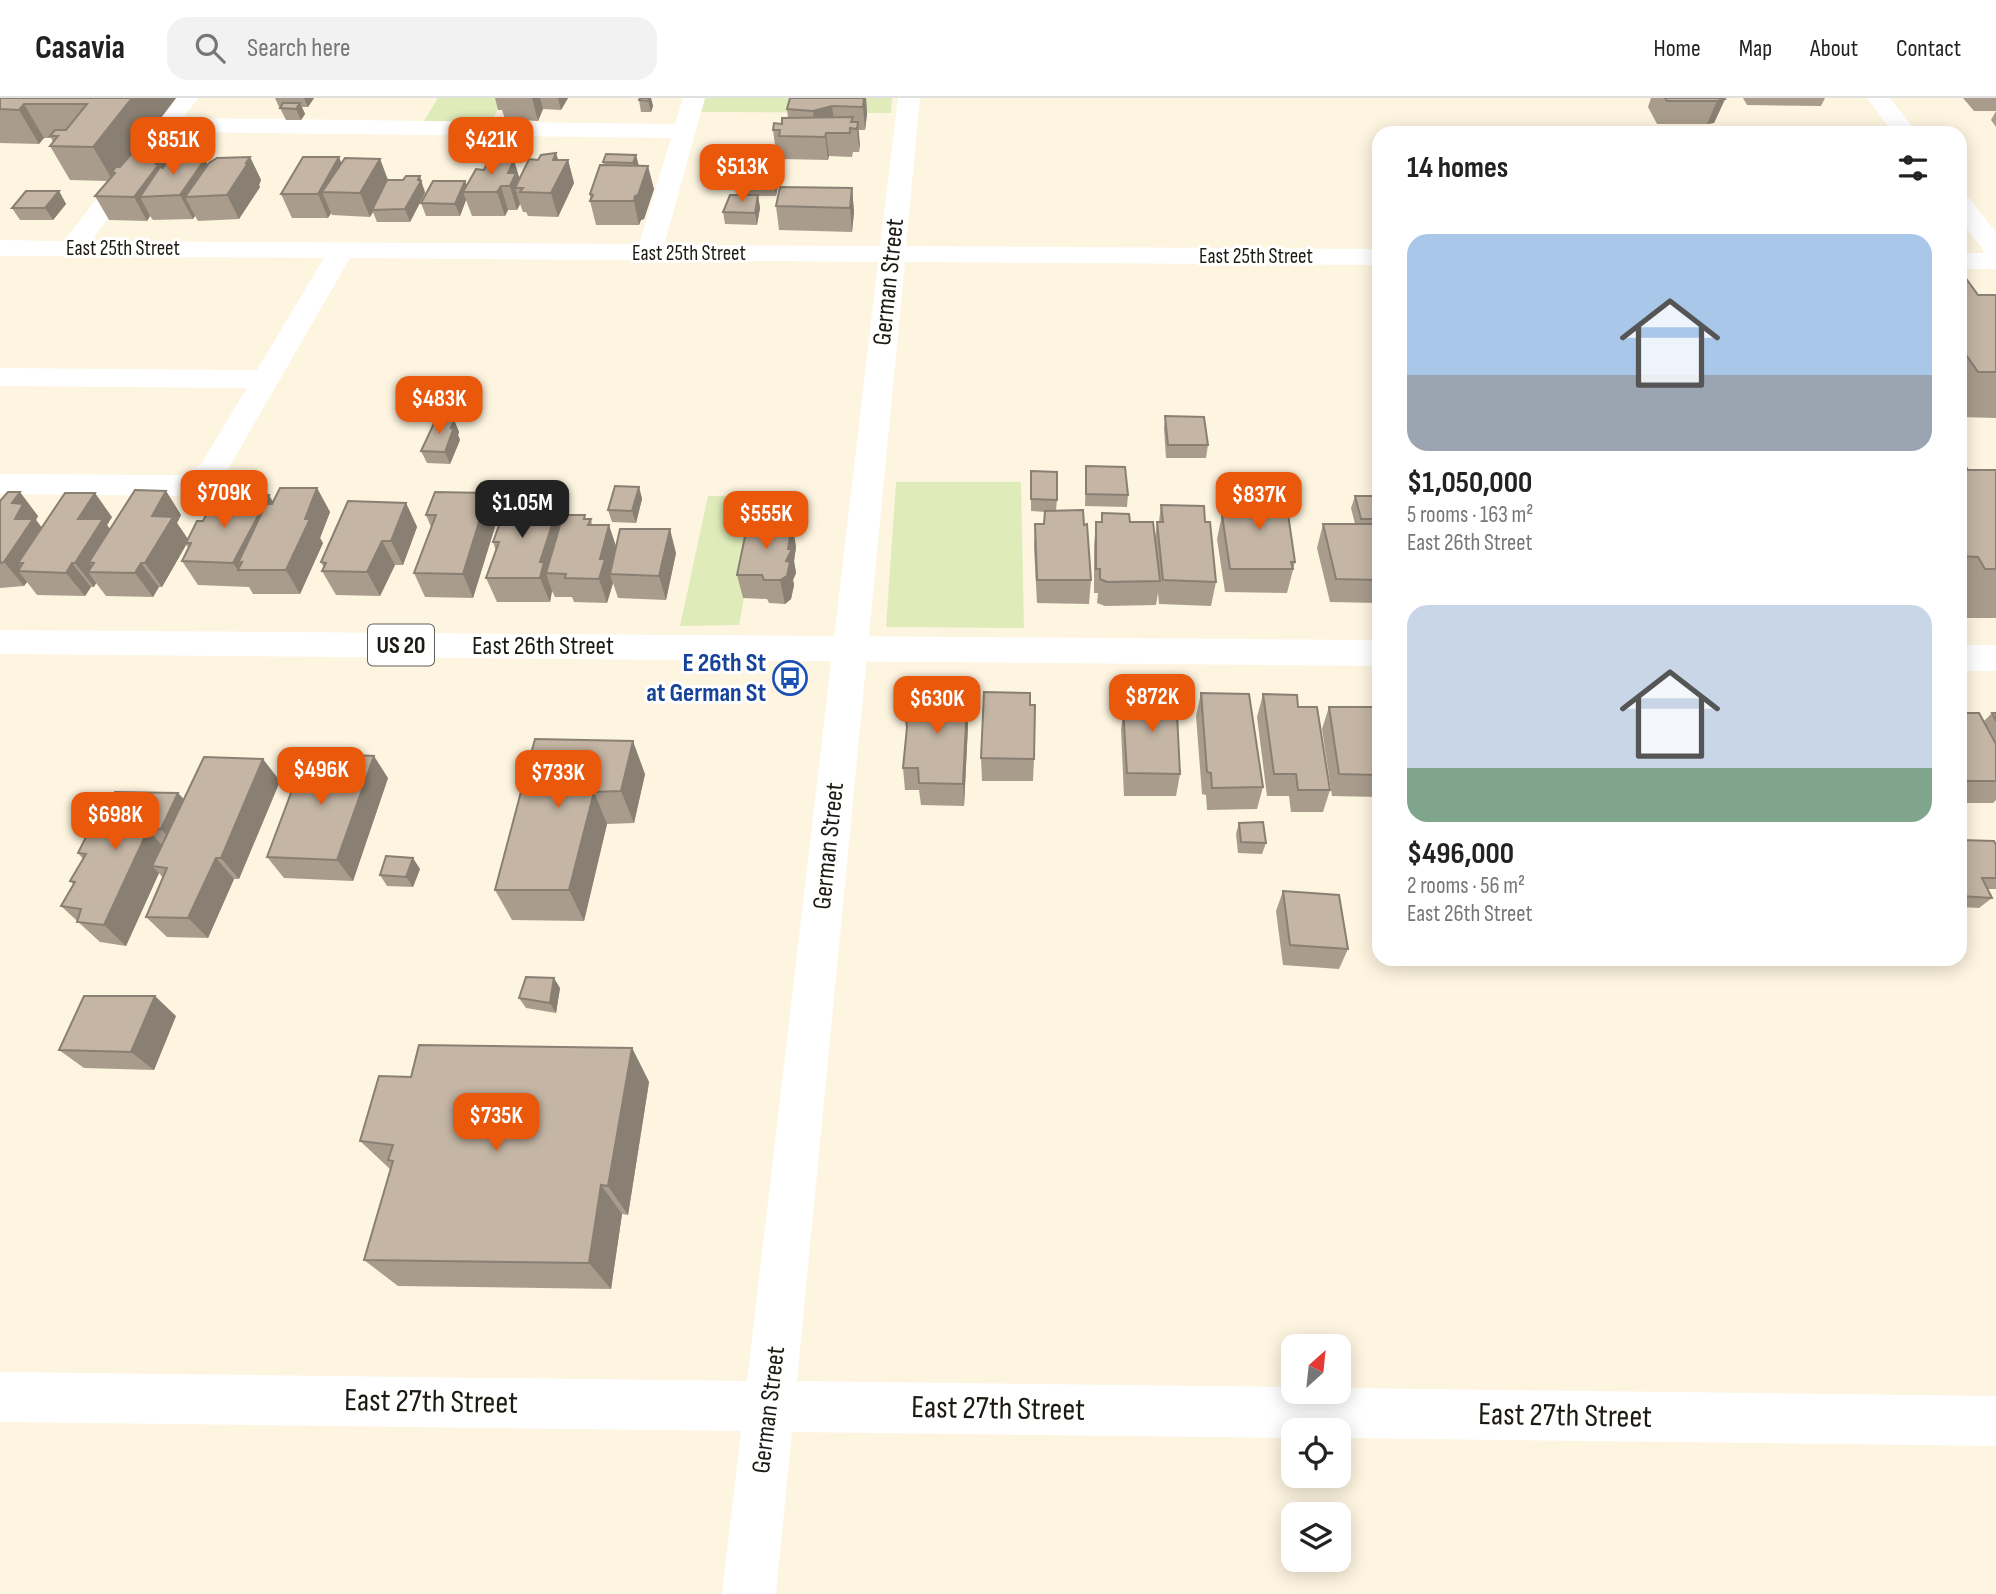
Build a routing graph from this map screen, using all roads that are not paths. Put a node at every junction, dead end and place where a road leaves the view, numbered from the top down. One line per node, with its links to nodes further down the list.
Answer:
1 (187, 98): 5 (street)
2 (694, 98): 7 (street)
3 (909, 98): 14 (street, German Street)
4 (1878, 98): 6 (street)
5 (166, 125): 7 (street); 10 (street)
6 (1900, 126)
7 (684, 131): 13 (street)
8 (1967, 212): 11 (street)
9 (0, 248): 10 (street, East 25th Street)
10 (72, 248): 12 (street, East 25th Street)
11 (1996, 249)
12 (342, 250): 13 (street, East 25th Street); 19 (street)
13 (649, 253): 14 (street, East 25th Street)
14 (892, 254): 15 (street, East 25th Street); 22 (street, German Street)
15 (1372, 257)
16 (1967, 261): 17 (street)
17 (1996, 261)
18 (0, 377): 19 (street)
19 (266, 379): 20 (street)
20 (0, 484)
21 (0, 642): 22 (street, East 26th Street / US 20)
22 (850, 649): 23 (street, East 26th Street / US 20); 27 (street, German Street)
23 (1372, 653)
24 (1967, 658): 25 (street)
25 (1996, 658)
26 (0, 1397): 27 (street, East 27th Street)
27 (769, 1406): 28 (street, East 27th Street); 29 (street, German Street)
28 (1996, 1421)
29 (749, 1594)

